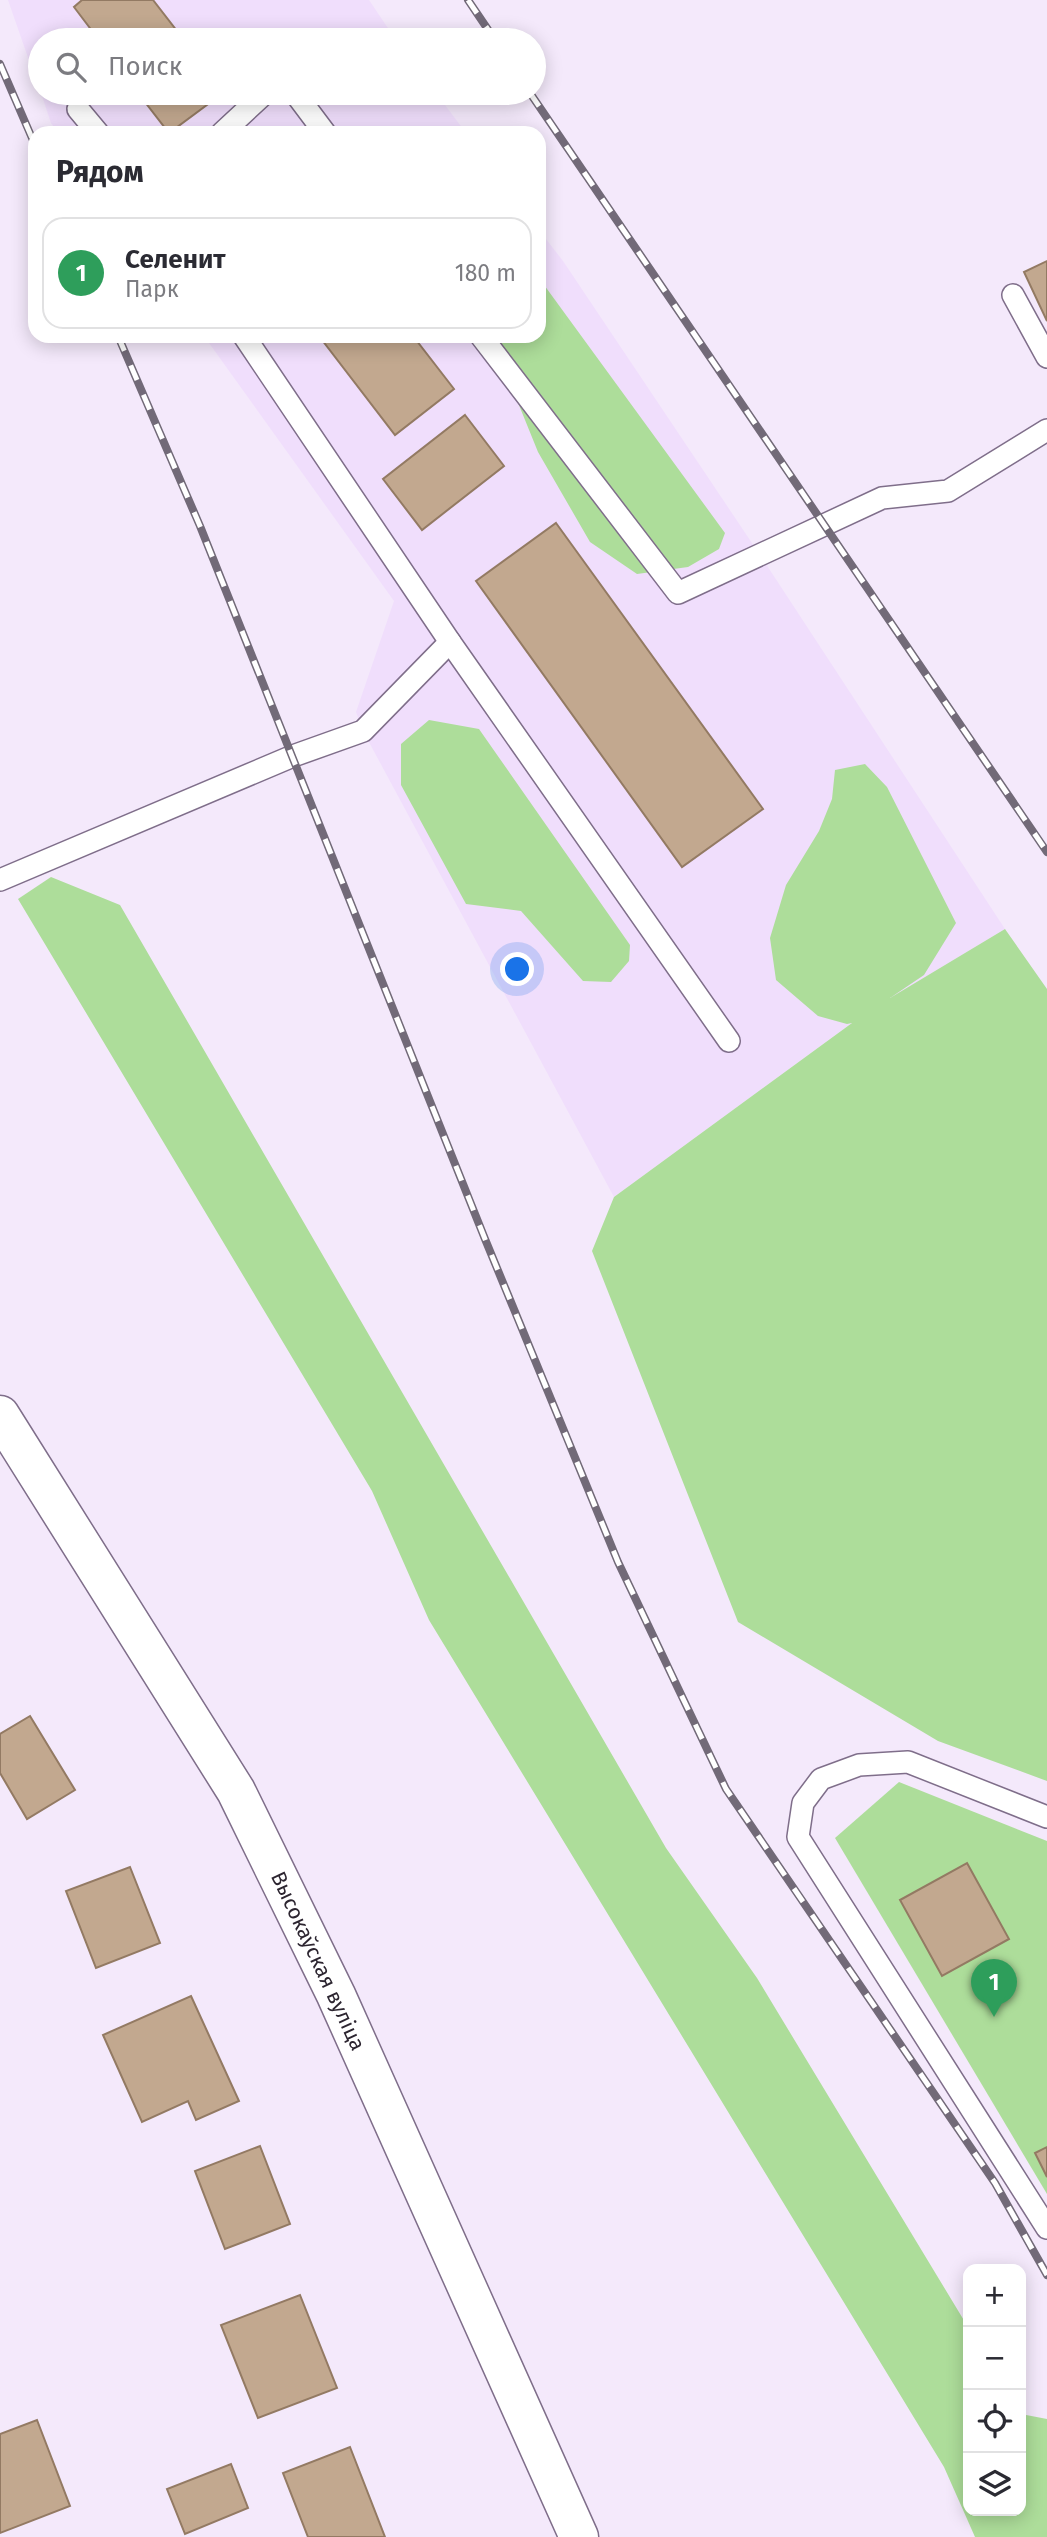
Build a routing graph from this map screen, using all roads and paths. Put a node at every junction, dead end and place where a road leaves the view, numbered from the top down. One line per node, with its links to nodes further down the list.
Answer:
1 (252, 105): 5 (lane)
2 (304, 105): 6 (lane)
3 (78, 109): 4 (lane)
4 (92, 126)
5 (230, 126)
6 (321, 126)
7 (1013, 295): 10 (lane)
8 (249, 343): 12 (lane)
9 (486, 343): 11 (lane)
10 (1047, 358)
11 (1047, 430)
12 (450, 642): 13 (lane); 14 (lane)
13 (0, 880)
14 (729, 1041)
15 (0, 1415): 18 (street, Высокаўская вуліца)
16 (1047, 1817): 17 (lane)
17 (1047, 2228)
18 (579, 2537)

